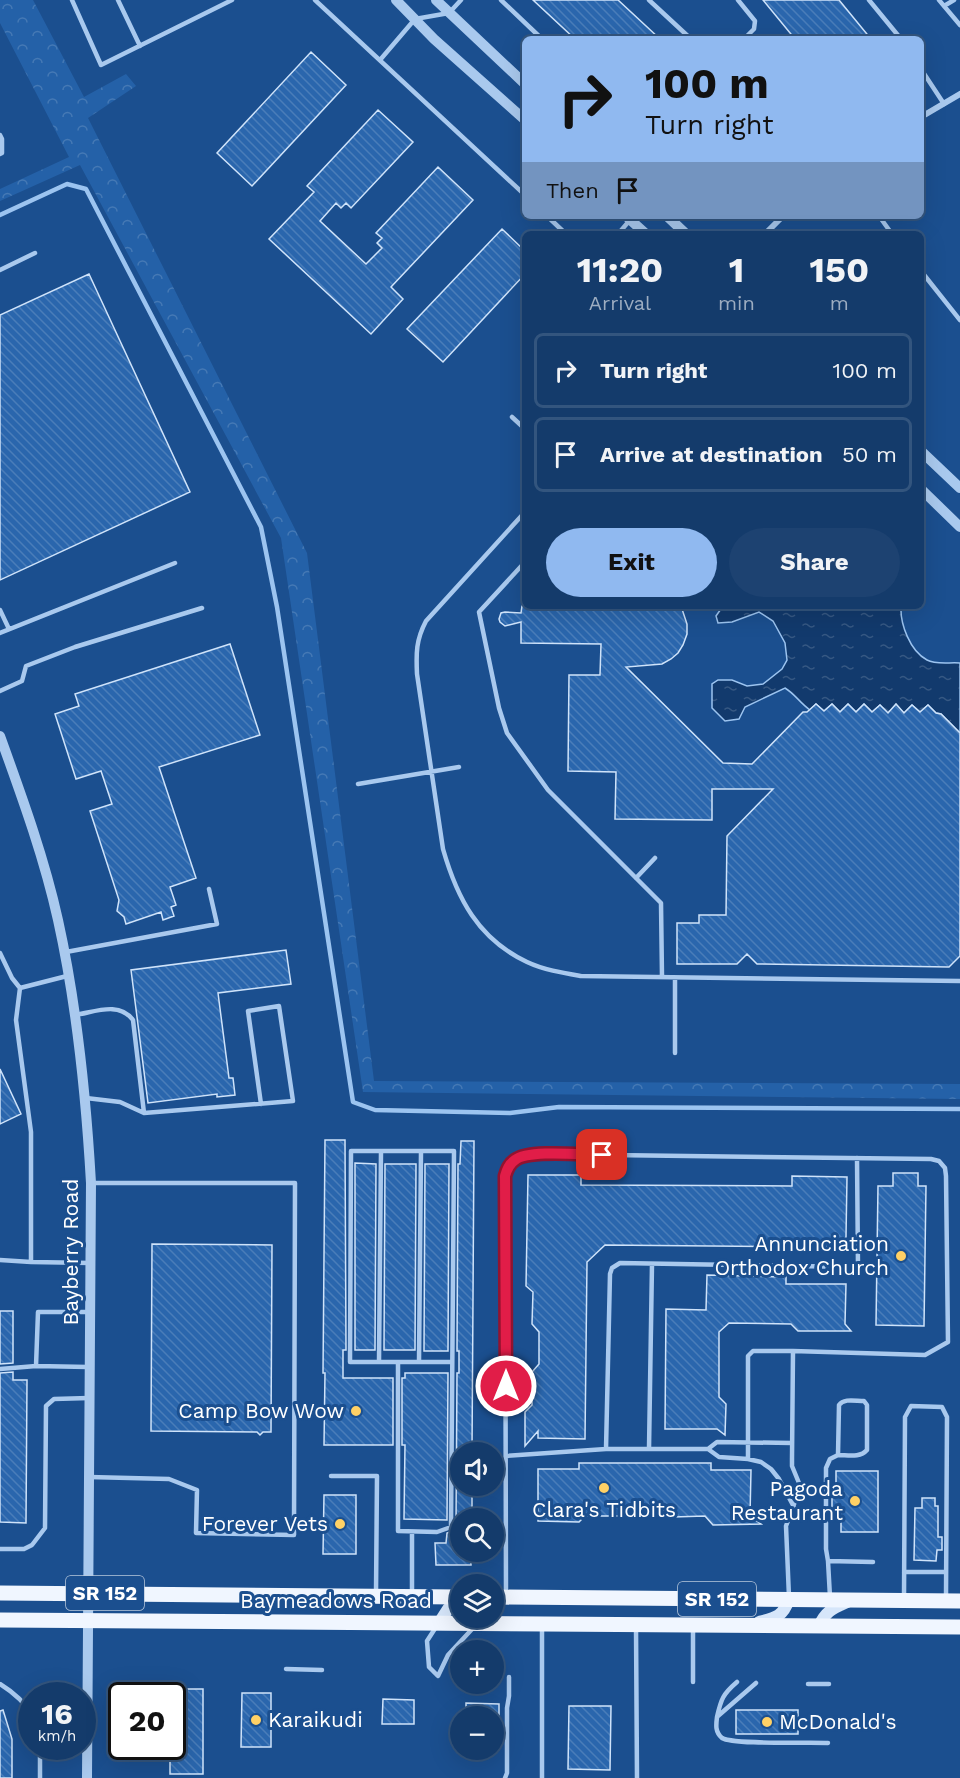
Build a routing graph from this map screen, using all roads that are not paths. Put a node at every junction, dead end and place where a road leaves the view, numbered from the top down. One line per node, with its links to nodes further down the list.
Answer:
1 (72, 0): 22 (lane)
2 (118, 0): 22 (lane)
3 (232, 0): 22 (lane)
4 (315, 0): 23 (lane)
5 (396, 0): 16 (street)
6 (436, 0): 15 (street)
7 (461, 0): 15 (lane)
8 (501, 0): 18 (lane)
9 (649, 0): 19 (lane)
10 (738, 0): 20 (lane)
11 (869, 0): 21 (lane)
12 (939, 0): 14 (lane)
13 (954, 0): 14 (lane)
14 (944, 6): 17 (lane)
15 (449, 13): 16 (lane); 25 (street)
16 (415, 19): 23 (lane); 29 (street)
17 (960, 25)
18 (539, 36)
19 (688, 36)
20 (747, 36)
21 (899, 36)
22 (140, 46)
23 (380, 60): 32 (lane)
24 (924, 74): 27 (lane)
25 (522, 81)
26 (960, 94): 27 (street)
27 (944, 104): 28 (street)
28 (924, 115)
29 (522, 117)
30 (0, 135): 31 (lane)
31 (0, 154)
32 (522, 192)
33 (550, 219): 37 (lane)
34 (629, 219): 38 (street)
35 (670, 219): 39 (street)
36 (780, 219): 40 (street)
37 (563, 231)
38 (643, 231)
39 (683, 231)
40 (768, 231)
41 (35, 254): 42 (lane)
42 (0, 270)
43 (924, 275): 44 (lane)
44 (960, 320)
45 (512, 417): 46 (lane)
46 (522, 426)
47 (924, 454): 48 (street)
48 (960, 488)
49 (924, 492): 51 (street)
50 (522, 515): 61 (lane)
51 (960, 527)
52 (175, 563): 56 (lane)
53 (522, 565): 64 (lane)
54 (202, 608): 58 (lane)
55 (0, 610): 56 (lane)
56 (9, 629): 57 (lane)
57 (0, 633)
58 (0, 691)
59 (0, 736): 66 (street, Bayberry Road)
60 (459, 767): 61 (lane)
61 (431, 771): 62 (lane); 69 (lane)
62 (358, 784)
63 (655, 858): 64 (lane)
64 (636, 878): 69 (lane)
65 (209, 889): 66 (lane)
66 (64, 952): 68 (street, Bayberry Road)
67 (0, 953): 72 (lane)
68 (68, 976): 72 (lane); 73 (street, Bayberry Road)
69 (662, 978): 70 (lane)
70 (675, 978): 71 (lane); 74 (lane)
71 (960, 981)
72 (20, 988): 83 (lane)
73 (75, 1015): 75 (street, Bayberry Road); 77 (lane)
74 (675, 1053)
75 (86, 1098): 77 (lane); 81 (street, Bayberry Road)
76 (261, 1104): 76 (lane); 77 (lane)
77 (144, 1113)
78 (381, 1151): 79 (lane); 88 (lane); 88 (lane)
79 (421, 1151): 90 (lane); 91 (lane)
80 (857, 1158): 85 (lane); 87 (lane); 102 (lane)
81 (91, 1183): 84 (street, Bayberry Road); 105 (lane)
82 (0, 1260): 83 (lane)
83 (31, 1262): 84 (lane)
84 (91, 1263): 86 (street, Bayberry Road)
85 (652, 1264): 98 (lane); 99 (lane)
86 (91, 1312): 92 (lane); 93 (street, Bayberry Road)
87 (793, 1352): 96 (lane); 97 (lane)
88 (379, 1362): 89 (lane)
89 (398, 1362): 90 (lane); 107 (lane)
90 (419, 1362): 91 (lane)
91 (453, 1362): 107 (lane)
92 (36, 1366): 93 (lane); 94 (lane)
93 (91, 1367): 95 (street, Bayberry Road)
94 (0, 1369)
95 (90, 1398): 105 (street, Bayberry Road); 108 (lane)
96 (749, 1442): 97 (lane); 100 (lane); 103 (lane)
97 (792, 1443): 106 (lane)
98 (606, 1449): 99 (lane); 102 (lane)
99 (649, 1449): 100 (lane)
100 (708, 1449): 103 (lane)
101 (838, 1455): 101 (lane); 109 (lane)
102 (506, 1456): 113 (lane)
103 (748, 1459): 106 (lane)
104 (332, 1476): 116 (lane)
105 (89, 1477): 115 (street, Bayberry Road)
106 (794, 1507): 120 (lane)
107 (412, 1532): 117 (lane)
108 (0, 1550)
109 (828, 1562): 110 (lane); 121 (lane)
110 (873, 1562)
111 (904, 1572): 112 (lane); 112 (lane); 123 (lane)
112 (946, 1572): 124 (lane)
113 (501, 1574)
114 (0, 1593): 115 (main road, Baymeadows Road / SR 152)
115 (89, 1593): 116 (main road, Baymeadows Road / SR 152); 127 (street, Bayberry Road)
116 (376, 1597): 117 (main road, Baymeadows Road / SR 152)
117 (412, 1597): 118 (main road, Baymeadows Road / SR 152)
118 (450, 1597)
119 (504, 1598): 120 (main road, SR 152)
120 (789, 1599): 121 (main road, SR 152); 134 (main road)
121 (830, 1599): 122 (main road, SR 152)
122 (850, 1600): 123 (main road, SR 152); 135 (main road)
123 (904, 1600): 124 (main road, SR 152)
124 (953, 1601)
125 (450, 1607): 128 (main road)
126 (0, 1620): 127 (main road, Baymeadows Road / SR 152)
127 (89, 1621): 128 (main road, Baymeadows Road / SR 152); 152 (street, Bayberry Road)
128 (439, 1623): 129 (main road, Baymeadows Road / SR 152); 137 (lane)
129 (450, 1623)
130 (504, 1623): 131 (main road, Baymeadows Road / SR 152)
131 (542, 1623): 132 (main road, Baymeadows Road / SR 152); 154 (lane)
132 (636, 1625): 133 (main road, Baymeadows Road / SR 152); 155 (lane)
133 (693, 1625): 134 (main road, Baymeadows Road / SR 152); 141 (lane)
134 (749, 1625): 135 (main road, Baymeadows Road / SR 152)
135 (819, 1626): 136 (main road, Baymeadows Road / SR 152)
136 (960, 1627)
137 (473, 1628)
138 (286, 1669): 139 (lane)
139 (322, 1670)
140 (509, 1677): 153 (lane)
141 (693, 1682)
142 (737, 1682): 148 (lane)
143 (756, 1683): 148 (lane)
144 (0, 1684): 147 (lane)
145 (808, 1684): 146 (lane)
146 (829, 1684)
147 (18, 1697)
148 (717, 1717): 149 (lane)
149 (828, 1743)
150 (40, 1760): 151 (lane)
151 (40, 1778)
152 (87, 1778)
153 (505, 1778)
154 (542, 1778)
155 (637, 1778)

